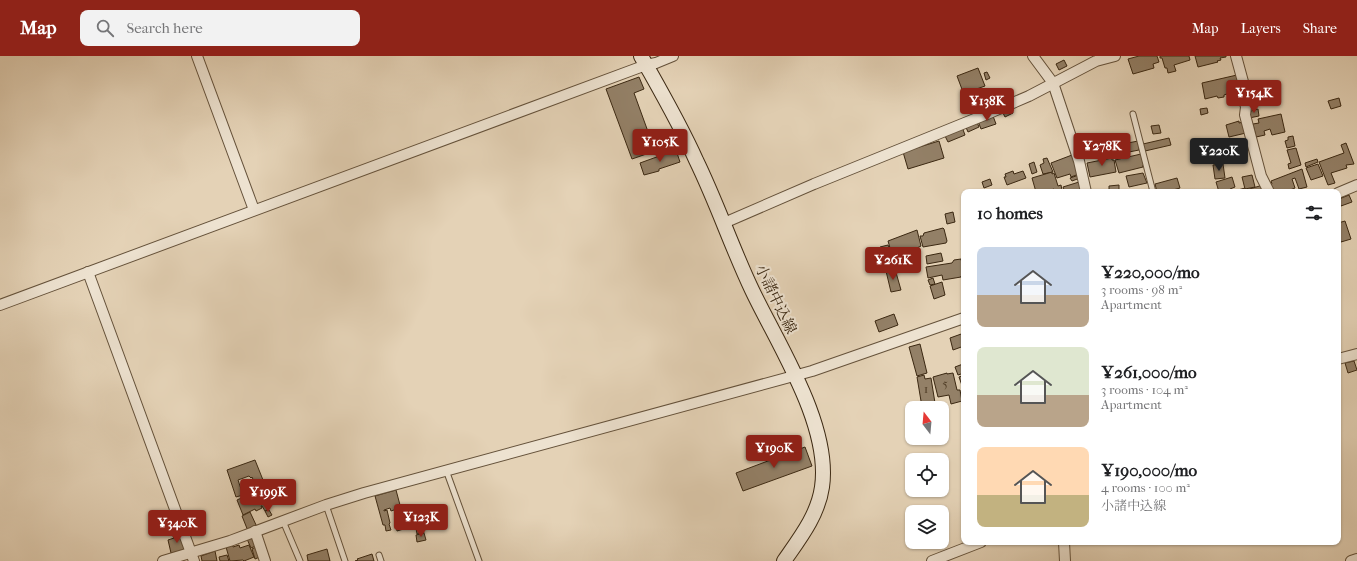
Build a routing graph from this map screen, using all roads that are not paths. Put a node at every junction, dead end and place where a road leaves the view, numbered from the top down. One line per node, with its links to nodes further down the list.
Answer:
1 (197, 56): 14 (street)
2 (673, 56): 6 (street)
3 (1033, 56): 7 (street)
4 (1115, 56): 7 (street)
5 (1236, 56): 12 (street)
6 (644, 60): 14 (street); 15 (main road, 小諸中込線)
7 (1053, 84): 10 (street); 15 (street)
8 (1133, 114): 11 (lane)
9 (1357, 185): 13 (street)
10 (1085, 189)
11 (1152, 189)
12 (1267, 189)
13 (1341, 192)
14 (254, 210): 16 (street)
15 (724, 223): 21 (main road, 小諸中込線)
16 (88, 272): 17 (street); 29 (street)
17 (0, 305)
18 (961, 319): 21 (street)
19 (1357, 354): 20 (street)
20 (1341, 358)
21 (795, 376): 22 (street); 37 (main road, 小諸中込線)
22 (446, 470): 23 (street); 36 (lane)
23 (326, 505): 24 (street); 34 (lane)
24 (283, 521): 25 (street); 33 (lane)
25 (254, 531): 29 (street); 32 (street)
26 (973, 545): 38 (street)
27 (1064, 545): 39 (street)
28 (379, 554): 35 (lane)
29 (193, 557): 31 (street)
30 (1357, 559): 40 (street)
31 (163, 561)
32 (265, 561)
33 (300, 561)
34 (345, 561)
35 (381, 561)
36 (479, 561)
37 (784, 561)
38 (932, 561)
39 (1065, 561)
40 (1351, 561)

